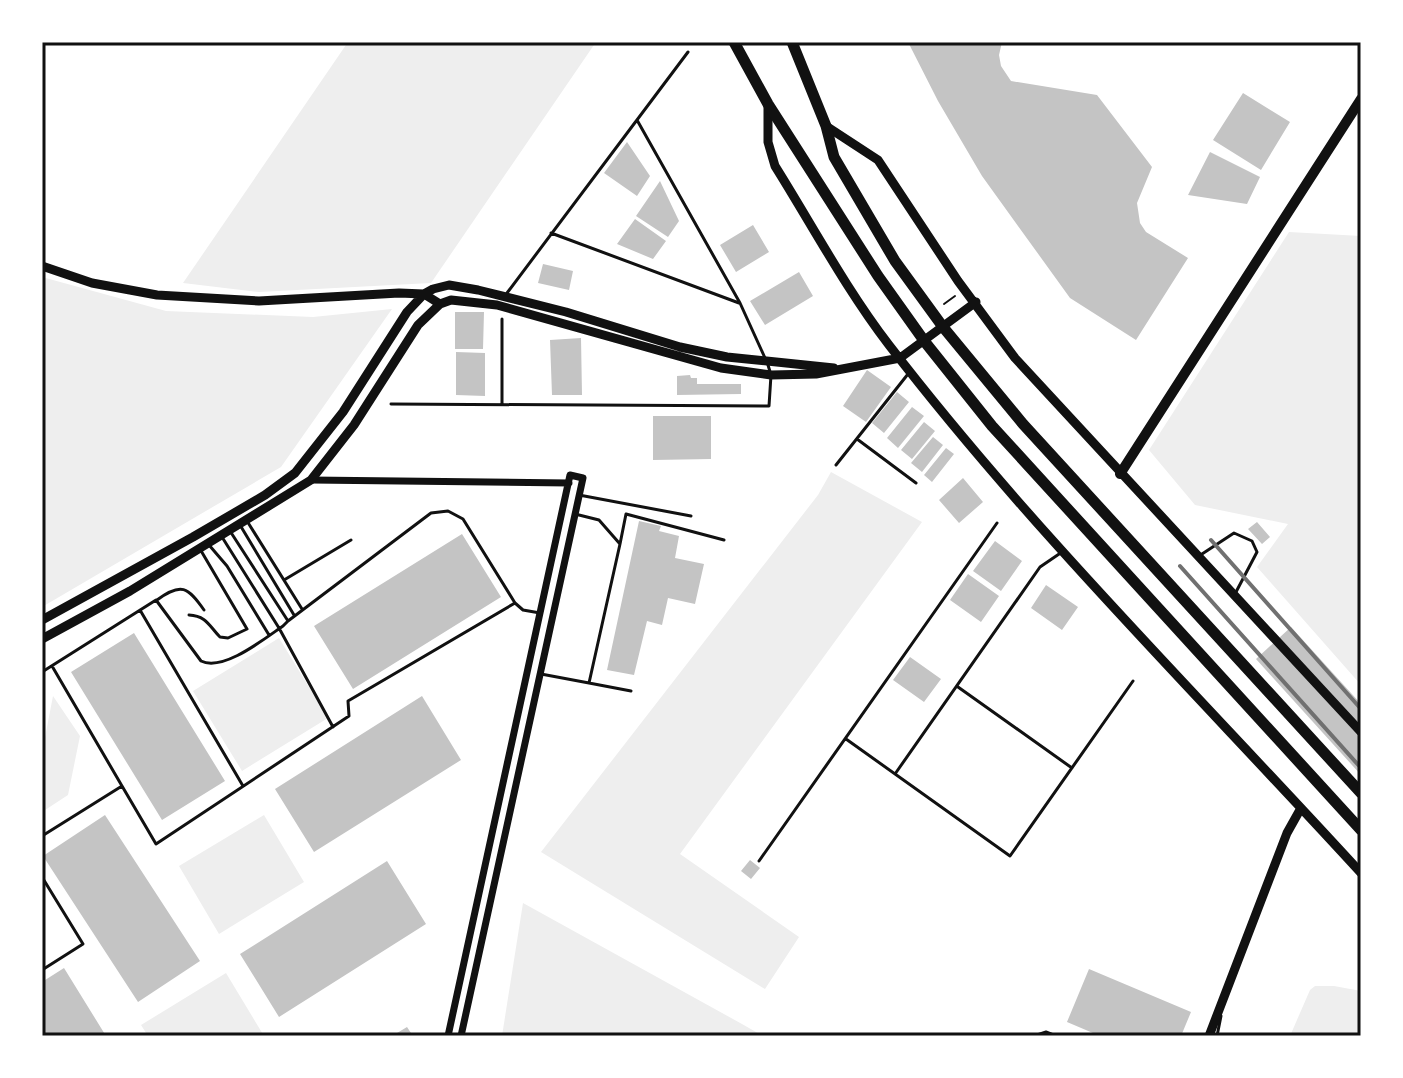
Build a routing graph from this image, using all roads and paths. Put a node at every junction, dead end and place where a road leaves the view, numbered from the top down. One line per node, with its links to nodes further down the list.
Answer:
1 (734, 42): 5 (highway)
2 (792, 42): 7 (highway)
3 (688, 52): 6 (lane)
4 (1361, 99): 31 (main road)
5 (768, 104): 21 (highway); 22 (street)
6 (637, 120): 8 (lane); 14 (lane)
7 (826, 126): 13 (street); 20 (highway)
8 (551, 233): 11 (lane); 14 (lane)
9 (42, 266): 10 (street)
10 (424, 294): 11 (street); 15 (street); 37 (street)
11 (505, 296): 17 (street)
12 (955, 296): 16 (path)
13 (976, 302): 20 (street); 31 (street)
14 (740, 303): 23 (lane)
15 (440, 304): 19 (street); 33 (street)
16 (944, 304)
17 (555, 309): 19 (street); 23 (street)
18 (502, 319): 28 (lane)
19 (552, 320): 26 (street)
20 (943, 327): 21 (street); 79 (highway)
21 (925, 342): 22 (street); 81 (highway)
22 (900, 358): 24 (street); 25 (street)
23 (767, 363): 24 (street); 26 (lane)
24 (838, 369): 26 (street)
25 (910, 371): 29 (lane); 48 (street)
26 (771, 375): 28 (lane)
27 (391, 404): 28 (lane)
28 (502, 404)
29 (857, 439): 30 (lane); 34 (lane)
30 (836, 465)
31 (1120, 474): 49 (street)
32 (569, 479): 33 (street); 35 (street); 57 (street)
33 (311, 480): 41 (street)
34 (916, 483)
35 (579, 495): 36 (lane); 38 (street)
36 (628, 504): 39 (lane); 40 (lane)
37 (246, 505): 41 (street); 60 (street)
38 (575, 514): 46 (lane); 67 (street)
39 (626, 514): 45 (lane); 46 (lane)
40 (691, 516)
41 (247, 521): 43 (street); 50 (lane); 59 (lane)
42 (997, 523): 74 (lane)
43 (226, 534): 47 (street); 61 (lane); 62 (lane)
44 (351, 540): 50 (lane)
45 (724, 540)
46 (620, 544): 69 (lane)
47 (205, 547): 58 (lane); 63 (lane); 64 (street)
48 (1062, 552): 70 (lane); 80 (street)
49 (1199, 556): 51 (street); 51 (lane)
50 (284, 580): 54 (lane)
51 (1234, 594): 73 (street)
52 (156, 600): 55 (lane); 56 (lane); 63 (lane)
53 (515, 603): 54 (lane); 57 (lane); 72 (lane)
54 (302, 609): 59 (lane)
55 (140, 610): 65 (lane); 78 (lane)
56 (204, 610)
57 (540, 614): 88 (street)
58 (189, 615)
59 (294, 615): 61 (lane)
60 (42, 620)
61 (288, 621): 62 (lane)
62 (279, 628): 63 (lane); 72 (lane)
63 (269, 635)
64 (42, 639)
65 (52, 666): 66 (lane); 77 (lane)
66 (42, 672)
67 (540, 673): 69 (lane); 89 (street)
68 (1133, 681): 75 (lane)
69 (589, 683): 71 (lane)
70 (958, 687): 75 (lane); 76 (lane)
71 (631, 691)
72 (333, 727): 78 (lane)
73 (1361, 732)
74 (846, 739): 76 (lane); 83 (lane)
75 (1072, 768): 76 (lane)
76 (895, 774)
77 (122, 786): 78 (lane); 82 (lane)
78 (243, 786)
79 (1361, 793)
80 (1301, 808): 84 (street); 87 (street)
81 (1361, 830)
82 (42, 836)
83 (759, 861)
84 (1361, 873)
85 (42, 877): 86 (lane)
86 (42, 970)
87 (1225, 995): 92 (street); 93 (lane)
88 (448, 1036)
89 (461, 1036)
90 (1034, 1036): 91 (lane)
91 (1056, 1036)
92 (1209, 1036)
93 (1217, 1036)

